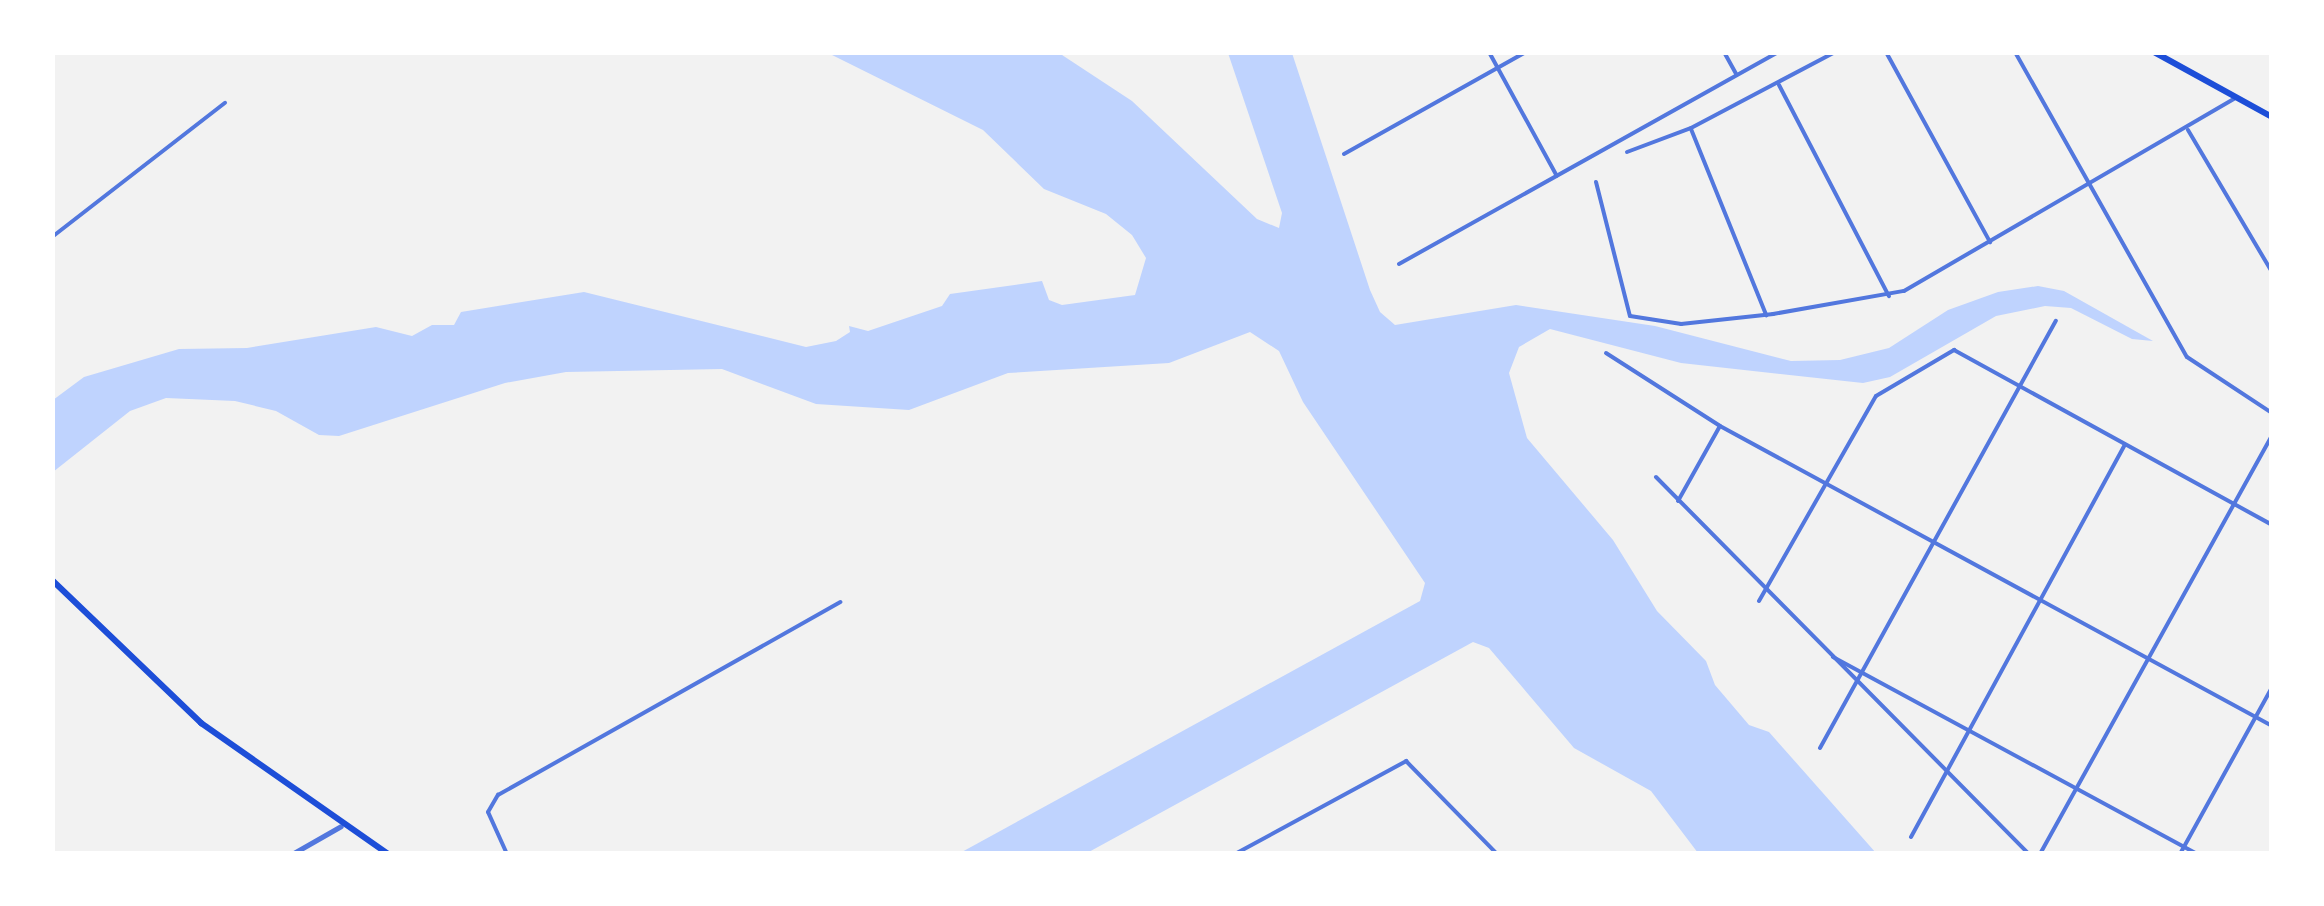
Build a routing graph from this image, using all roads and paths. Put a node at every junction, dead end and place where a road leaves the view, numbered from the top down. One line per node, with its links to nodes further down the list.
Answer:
1 (1489, 52): 9 (street)
2 (1526, 52): 9 (street)
3 (1724, 52): 10 (street)
4 (1778, 52): 10 (street)
5 (1835, 52): 11 (street)
6 (1886, 52): 23 (street)
7 (2015, 52): 21 (street)
8 (2154, 52): 12 (main road)
9 (1498, 68): 18 (street); 19 (street)
10 (1737, 76): 19 (street)
11 (1779, 85): 15 (street); 26 (street)
12 (2236, 98): 14 (main road); 16 (street)
13 (225, 102): 22 (street)
14 (2272, 117)
15 (1691, 128): 17 (street); 27 (street)
16 (2188, 130): 21 (street); 25 (street)
17 (1627, 152)
18 (1344, 154)
19 (1557, 176): 24 (street)
20 (1596, 182): 27 (street)
21 (2089, 186): 23 (street); 31 (street)
22 (52, 236)
23 (1990, 242): 26 (street)
24 (1399, 264)
25 (2272, 272)
26 (1889, 296): 27 (street)
27 (1766, 314)
28 (2056, 321): 30 (street)
29 (1606, 354): 32 (street)
30 (2020, 387): 34 (street); 36 (street); 40 (street)
31 (2272, 413)
32 (1720, 426): 36 (street); 37 (street)
33 (2272, 435): 38 (street)
34 (2126, 444): 38 (street); 43 (street)
35 (1656, 478): 37 (street)
36 (1828, 484): 40 (street); 42 (street)
37 (1678, 501): 42 (street)
38 (2234, 504): 39 (street); 47 (street)
39 (2272, 525)
40 (1935, 543): 43 (street); 48 (street)
41 (52, 580): 57 (main road)
42 (1768, 592): 45 (street); 46 (street)
43 (2041, 601): 47 (street); 53 (street)
44 (840, 602): 62 (street)
45 (1759, 602)
46 (1829, 654): 48 (street); 49 (street)
47 (2149, 657): 51 (street); 56 (street)
48 (1862, 672): 49 (street); 53 (street)
49 (1857, 682): 54 (street); 55 (street)
50 (2272, 686): 51 (street)
51 (2254, 716): 52 (street); 59 (street)
52 (2272, 726)
53 (1969, 731): 55 (street); 56 (street)
54 (1820, 748)
55 (1946, 773): 58 (street); 65 (street)
56 (2076, 786): 59 (street); 66 (street)
57 (341, 826): 60 (street); 61 (main road)
58 (1911, 837)
59 (2184, 846): 67 (street); 68 (street)
60 (292, 854)
61 (388, 854)
62 (507, 854)
63 (1235, 854): 64 (street)
64 (1497, 854)
65 (2029, 854)
66 (2040, 854)
67 (2180, 854)
68 (2197, 854)

